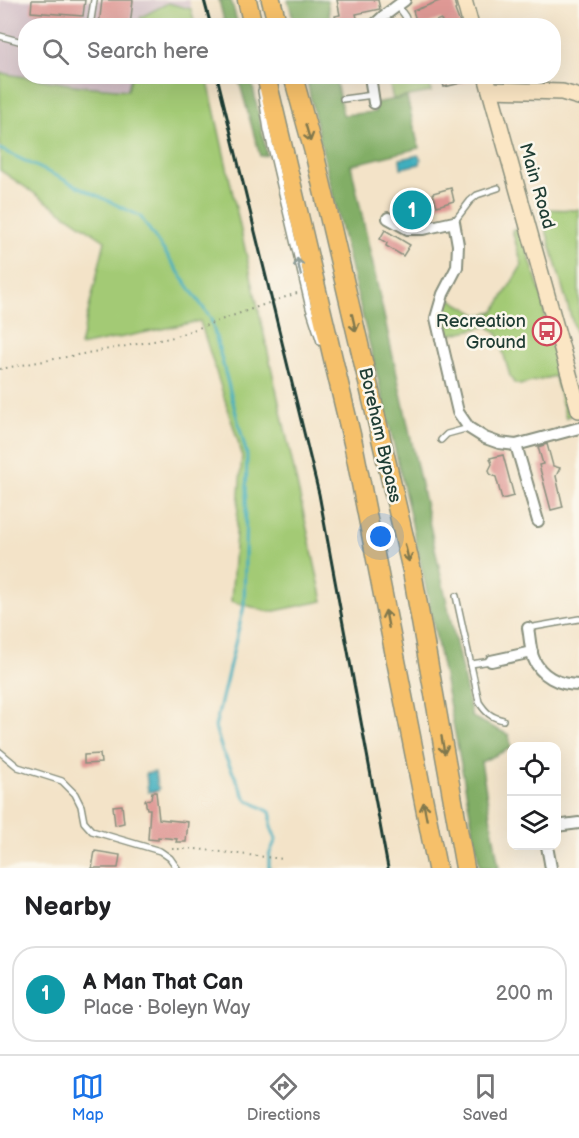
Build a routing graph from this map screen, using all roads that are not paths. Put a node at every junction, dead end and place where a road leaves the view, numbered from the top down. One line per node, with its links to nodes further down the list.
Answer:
1 (94, 0): 6 (lane)
2 (247, 0): 7 (highway)
3 (271, 0): 8 (highway)
4 (464, 0): 11 (main road)
5 (401, 3): 9 (street); 10 (lane)
6 (91, 18)
7 (250, 18)
8 (276, 18)
9 (383, 18)
10 (406, 18)
11 (469, 18)
12 (0, 36): 13 (lane)
13 (18, 41)
14 (263, 84): 26 (lane, one-way to 14)
15 (263, 84): 32 (highway, Boreham Bypass)
16 (295, 84): 49 (highway, Boreham Bypass, one-way to 49)
17 (371, 84): 22 (street)
18 (488, 84): 28 (main road, Main Road)
19 (496, 84): 20 (main road)
20 (579, 97)
21 (343, 99): 22 (lane)
22 (374, 99)
23 (498, 188): 25 (lane)
24 (388, 218): 25 (street)
25 (454, 222): 29 (street)
26 (324, 353)
27 (328, 364): 32 (lane)
28 (579, 410)
29 (469, 428): 31 (lane); 33 (street)
30 (579, 428): 33 (street)
31 (441, 440)
32 (353, 443): 48 (highway, Boreham Bypass, one-way to 32)
33 (516, 445): 34 (street)
34 (538, 521)
35 (456, 596): 40 (lane)
36 (579, 619): 37 (lane)
37 (528, 628): 38 (street)
38 (532, 652): 39 (street); 41 (street)
39 (491, 661): 40 (lane)
40 (471, 664): 42 (lane)
41 (579, 685)
42 (503, 720)
43 (0, 753): 47 (lane)
44 (579, 823): 45 (street)
45 (561, 825)
46 (548, 850): 50 (street)
47 (177, 868)
48 (437, 868)
49 (465, 868)
50 (551, 868)

